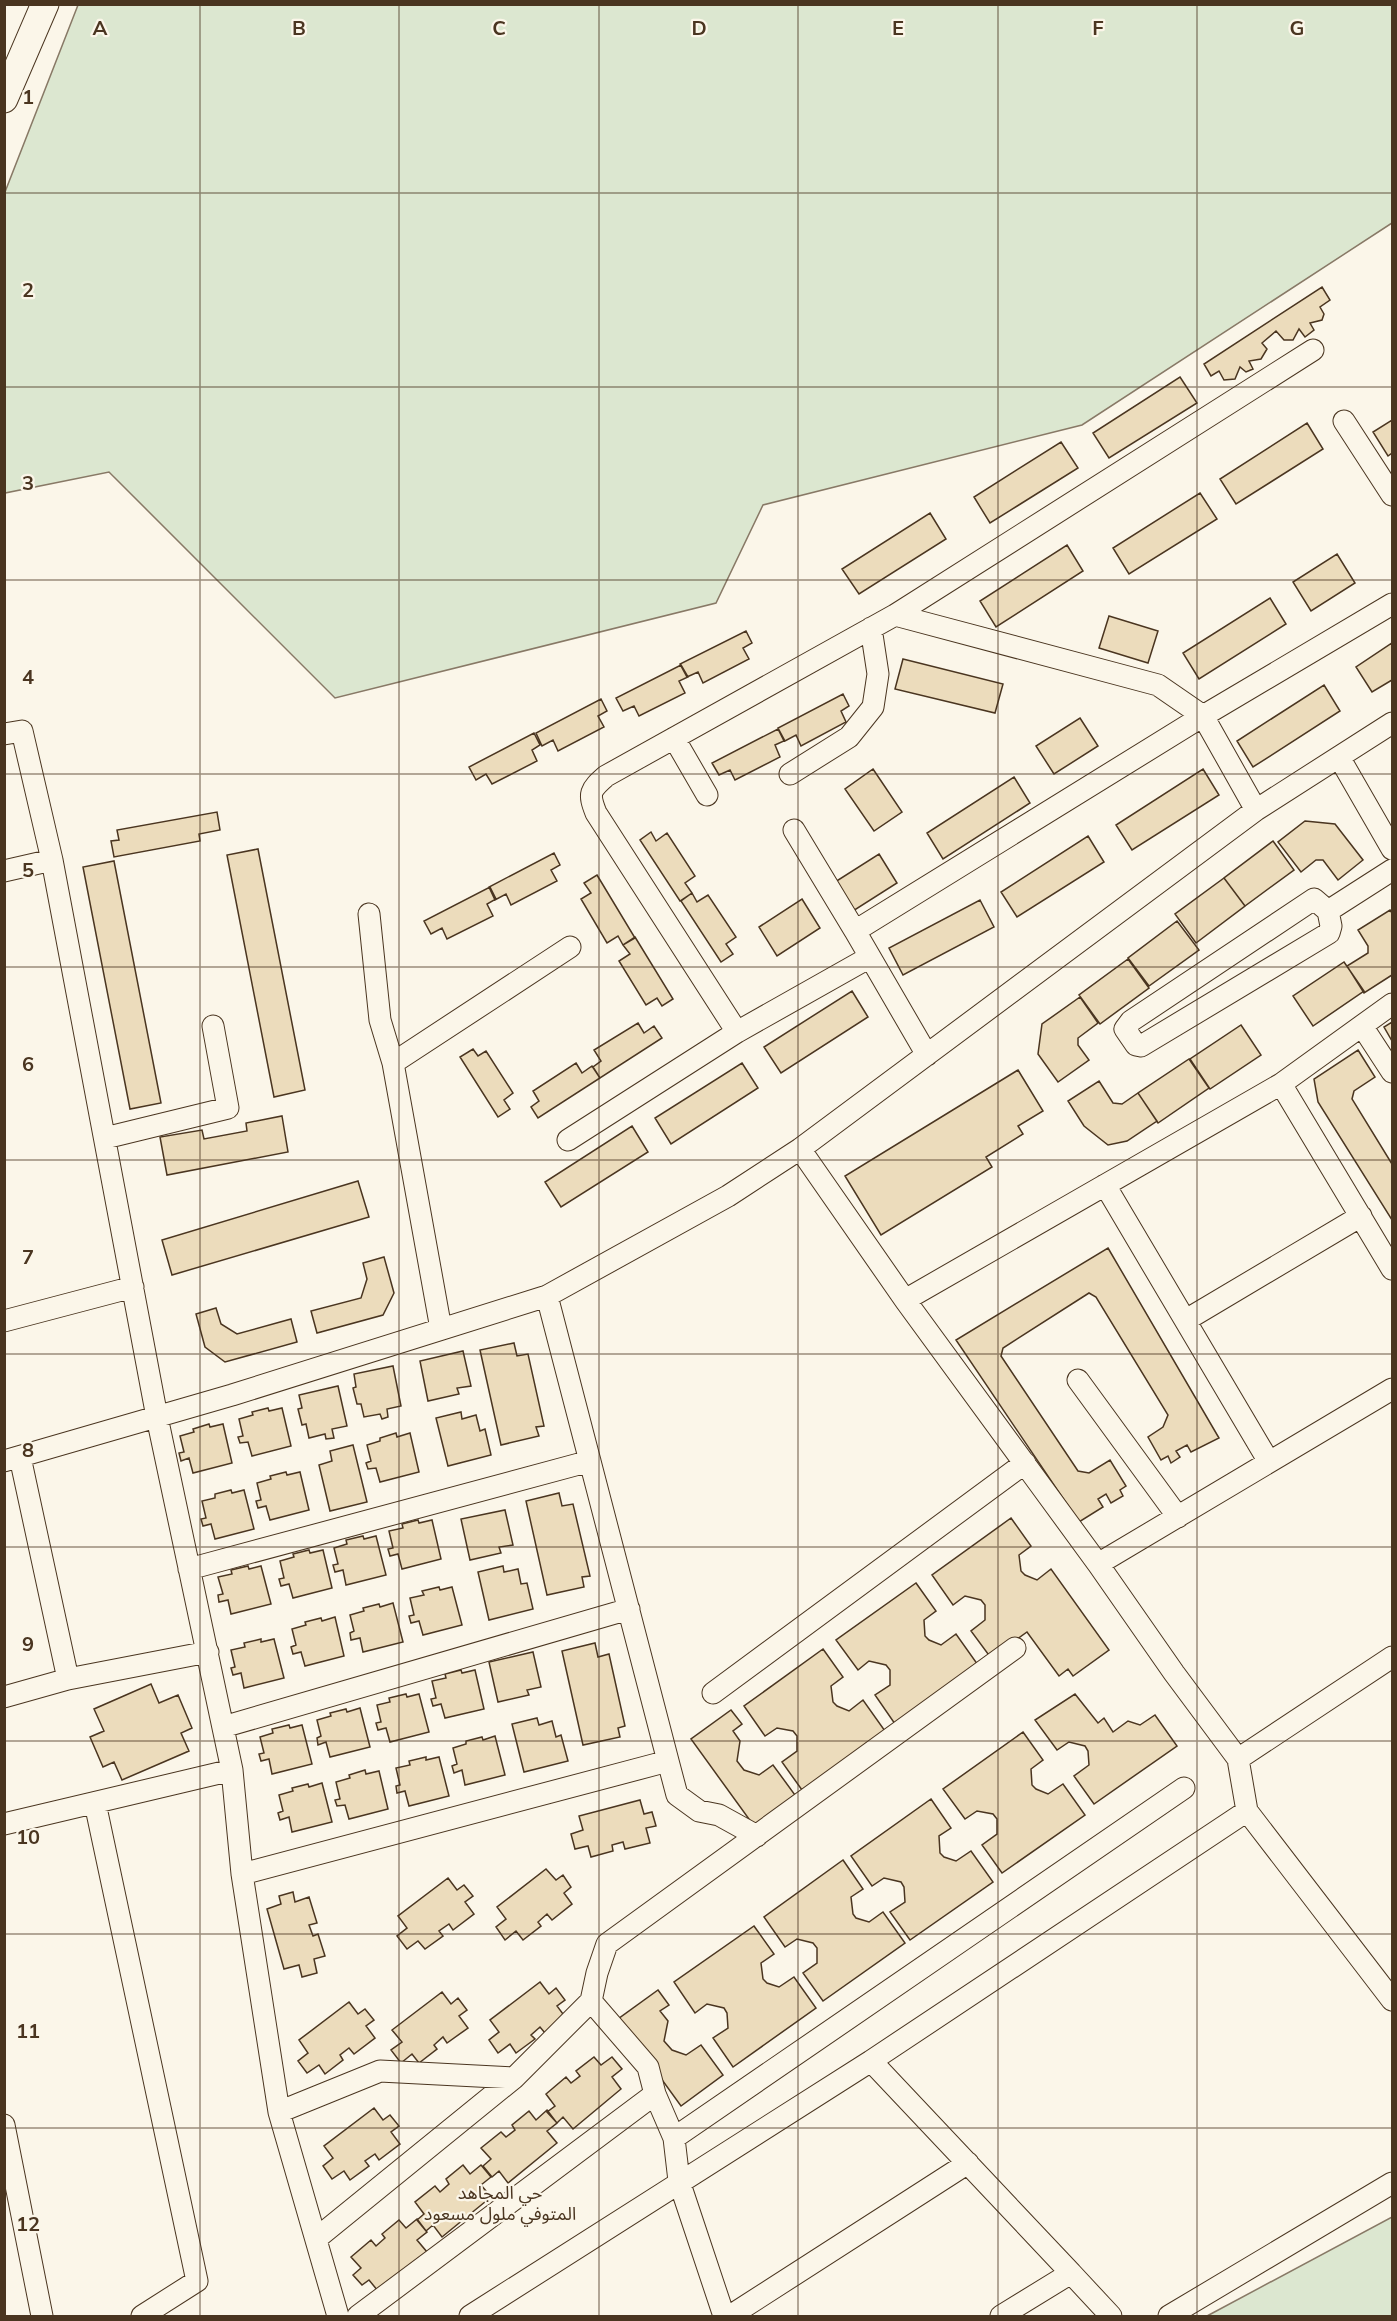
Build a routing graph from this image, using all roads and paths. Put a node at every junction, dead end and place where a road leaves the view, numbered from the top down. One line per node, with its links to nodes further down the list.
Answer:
1 (45, 4): 2 (main road)
2 (4, 99)
3 (1313, 350): 7 (street)
4 (1344, 421): 5 (street)
5 (1392, 495)
6 (1392, 604): 9 (street)
7 (895, 615): 8 (street); 9 (street)
8 (871, 628): 12 (street); 14 (street)
9 (1203, 716): 16 (street); 24 (street)
10 (1392, 723): 13 (street)
11 (4, 734): 19 (street)
12 (674, 738): 15 (street); 32 (street)
13 (1339, 757): 16 (street); 18 (street)
14 (790, 774)
15 (707, 795)
16 (1256, 810): 33 (street)
17 (794, 830): 24 (street)
18 (1392, 849)
19 (52, 860): 21 (street); 37 (street)
20 (1392, 870): 22 (street)
21 (4, 871)
22 (1328, 910): 27 (street); 28 (street)
23 (369, 914): 34 (street)
24 (855, 931): 26 (street)
25 (570, 947): 34 (street)
26 (870, 957): 32 (street); 33 (street)
27 (1219, 961): 28 (street); 28 (street)
28 (1238, 988)
29 (1392, 1004): 31 (street)
30 (213, 1026): 37 (street)
31 (1362, 1026): 35 (street); 36 (street)
32 (737, 1032): 38 (street)
33 (927, 1055): 39 (street)
34 (393, 1063): 48 (street)
35 (1392, 1072)
36 (1281, 1084): 40 (street); 41 (street)
37 (105, 1138): 43 (street)
38 (568, 1140)
39 (800, 1149): 44 (street); 45 (street)
40 (1105, 1185): 45 (street); 46 (street)
41 (1361, 1216): 42 (street); 46 (street)
42 (1392, 1269)
43 (133, 1287): 47 (street); 51 (street)
44 (547, 1296): 48 (street); 53 (street)
45 (905, 1300): 55 (street)
46 (1186, 1320): 54 (street)
47 (4, 1321)
48 (441, 1329): 51 (street)
49 (1078, 1380): 56 (street)
50 (1392, 1389): 54 (street)
51 (157, 1417): 52 (street); 58 (street)
52 (12, 1459): 63 (street)
53 (590, 1461): 58 (street); 59 (street)
54 (1269, 1462): 56 (street)
55 (1025, 1463): 57 (street); 64 (street)
56 (1178, 1517): 57 (street)
57 (1098, 1564): 67 (street)
58 (189, 1569): 61 (street)
59 (629, 1609): 66 (street); 68 (street)
60 (1015, 1648): 74 (street)
61 (208, 1652): 63 (street); 66 (street)
62 (1392, 1657): 67 (street)
63 (68, 1679): 65 (street)
64 (713, 1694)
65 (4, 1697)
66 (223, 1726): 69 (street)
67 (1238, 1759): 72 (street)
68 (668, 1761): 74 (street); 75 (street)
69 (232, 1770): 71 (street); 75 (street)
70 (1184, 1788): 83 (street)
71 (95, 1803): 73 (street); 90 (street)
72 (1247, 1811): 76 (street); 78 (street)
73 (4, 1824)
74 (757, 1836): 77 (street)
75 (242, 1874): 81 (street)
76 (1392, 2000)
77 (591, 2001): 79 (street); 80 (street)
78 (871, 2061): 84 (street); 85 (street)
79 (514, 2078): 81 (street); 87 (street)
80 (655, 2094): 83 (street); 92 (street)
81 (279, 2112): 87 (street)
82 (4, 2125): 89 (street)
83 (674, 2138): 85 (street)
84 (968, 2163): 88 (street); 95 (street)
85 (679, 2181): 93 (street); 94 (street)
86 (1392, 2183): 98 (street)
87 (316, 2238): 91 (street)
88 (1071, 2273): 96 (street); 97 (street)
89 (42, 2316)
90 (142, 2316)
91 (338, 2316)
92 (358, 2316)
93 (470, 2316)
94 (724, 2316)
95 (730, 2316)
96 (1001, 2316)
97 (1111, 2316)
98 (1169, 2316)

